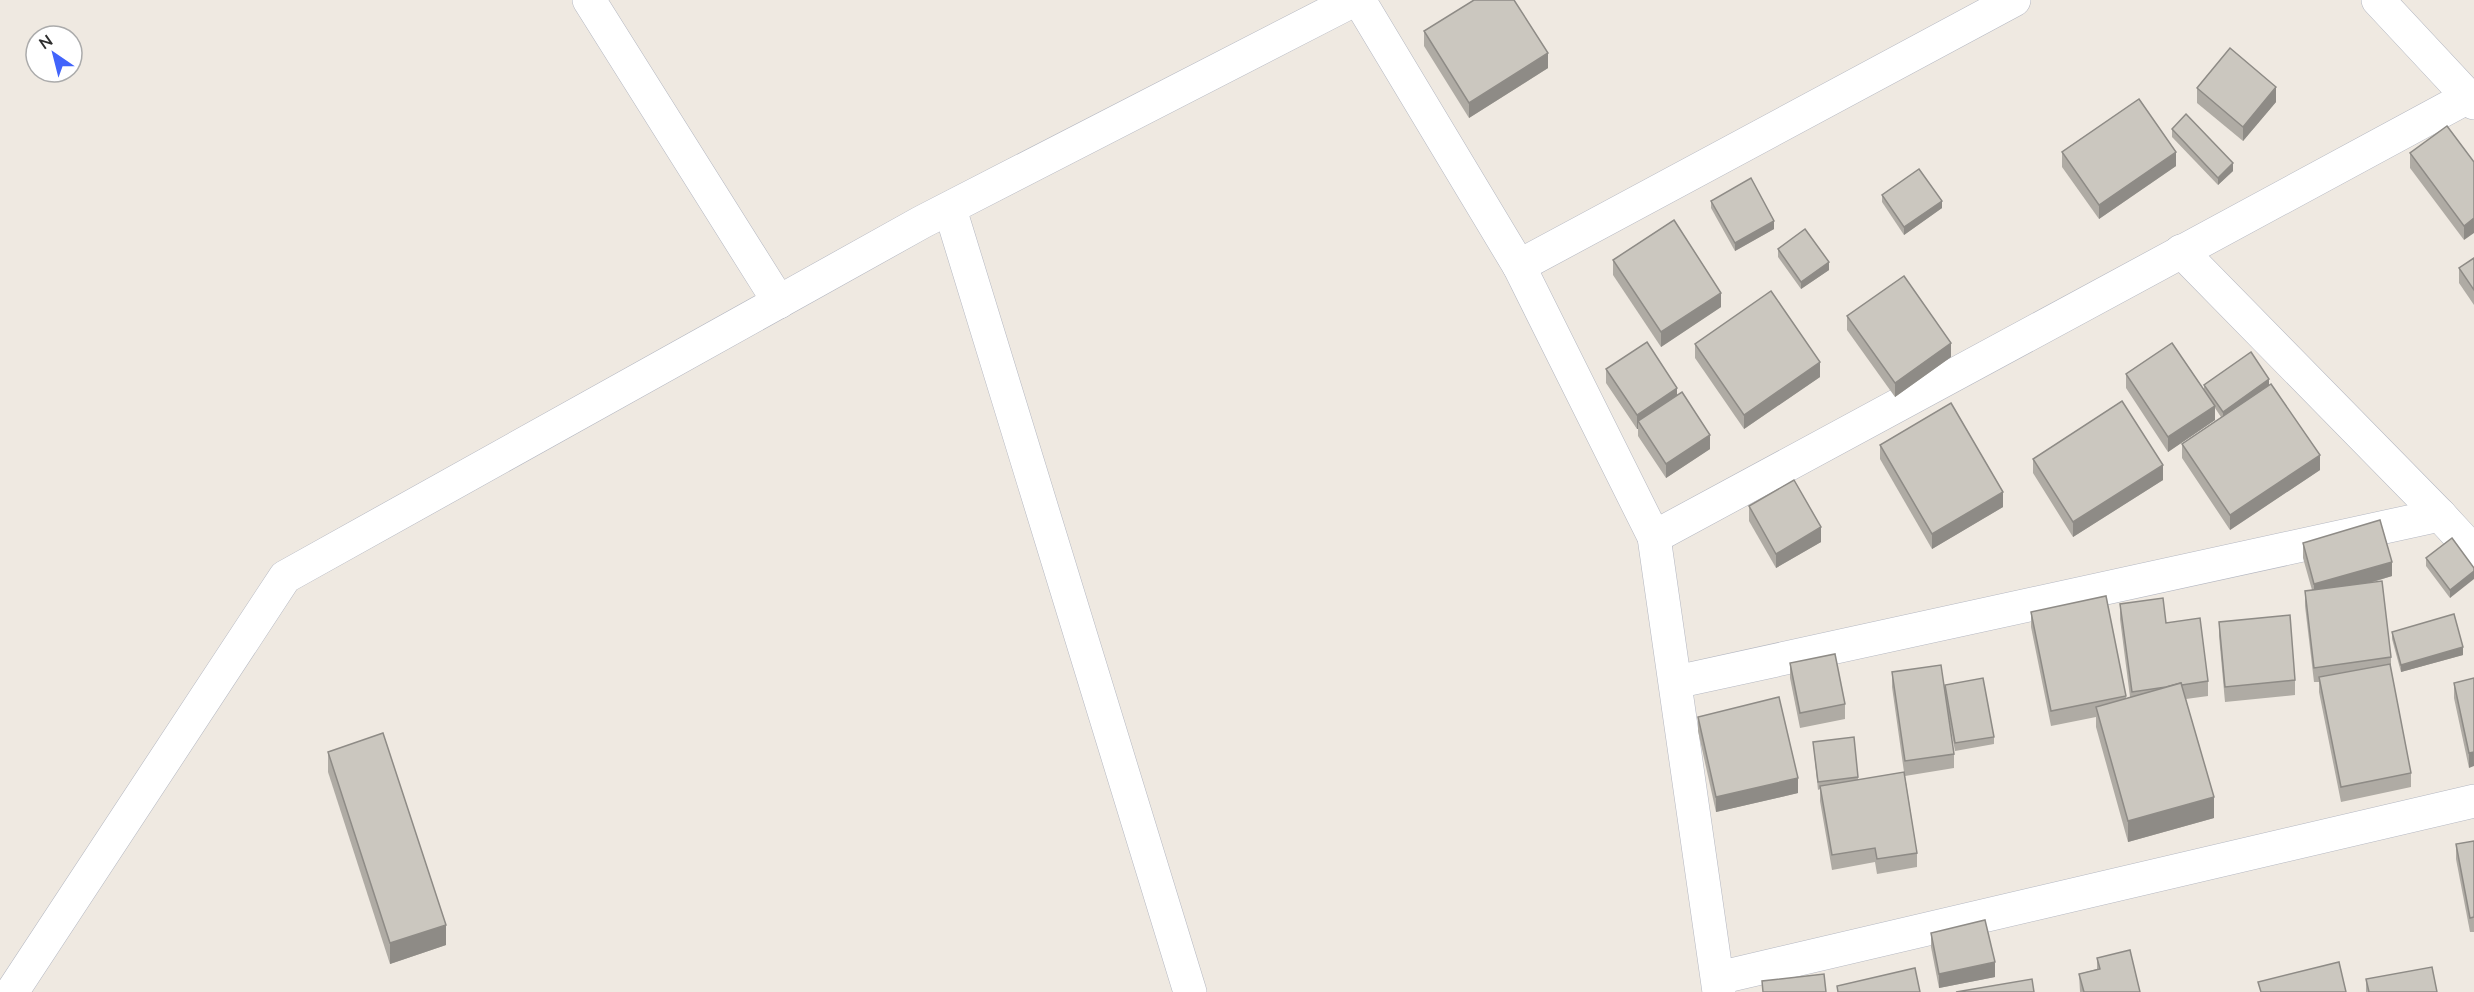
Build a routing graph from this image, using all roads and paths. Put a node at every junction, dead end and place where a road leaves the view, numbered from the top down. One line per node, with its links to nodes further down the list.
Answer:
1 (589, 0): 10 (street)
2 (1354, 0): 7 (street)
3 (1359, 0): 9 (street)
4 (2014, 0): 9 (street)
5 (2378, 0): 6 (street)
6 (2471, 100): 8 (street)
7 (950, 208): 10 (street); 18 (street)
8 (2181, 251): 11 (street); 12 (street)
9 (1519, 266): 12 (street)
10 (779, 302): 17 (street)
11 (2440, 515): 13 (street); 14 (street)
12 (1654, 537): 14 (street)
13 (2474, 552)
14 (1676, 682): 16 (street)
15 (2474, 801): 16 (street)
16 (1719, 985)
17 (12, 992)
18 (1190, 992)

